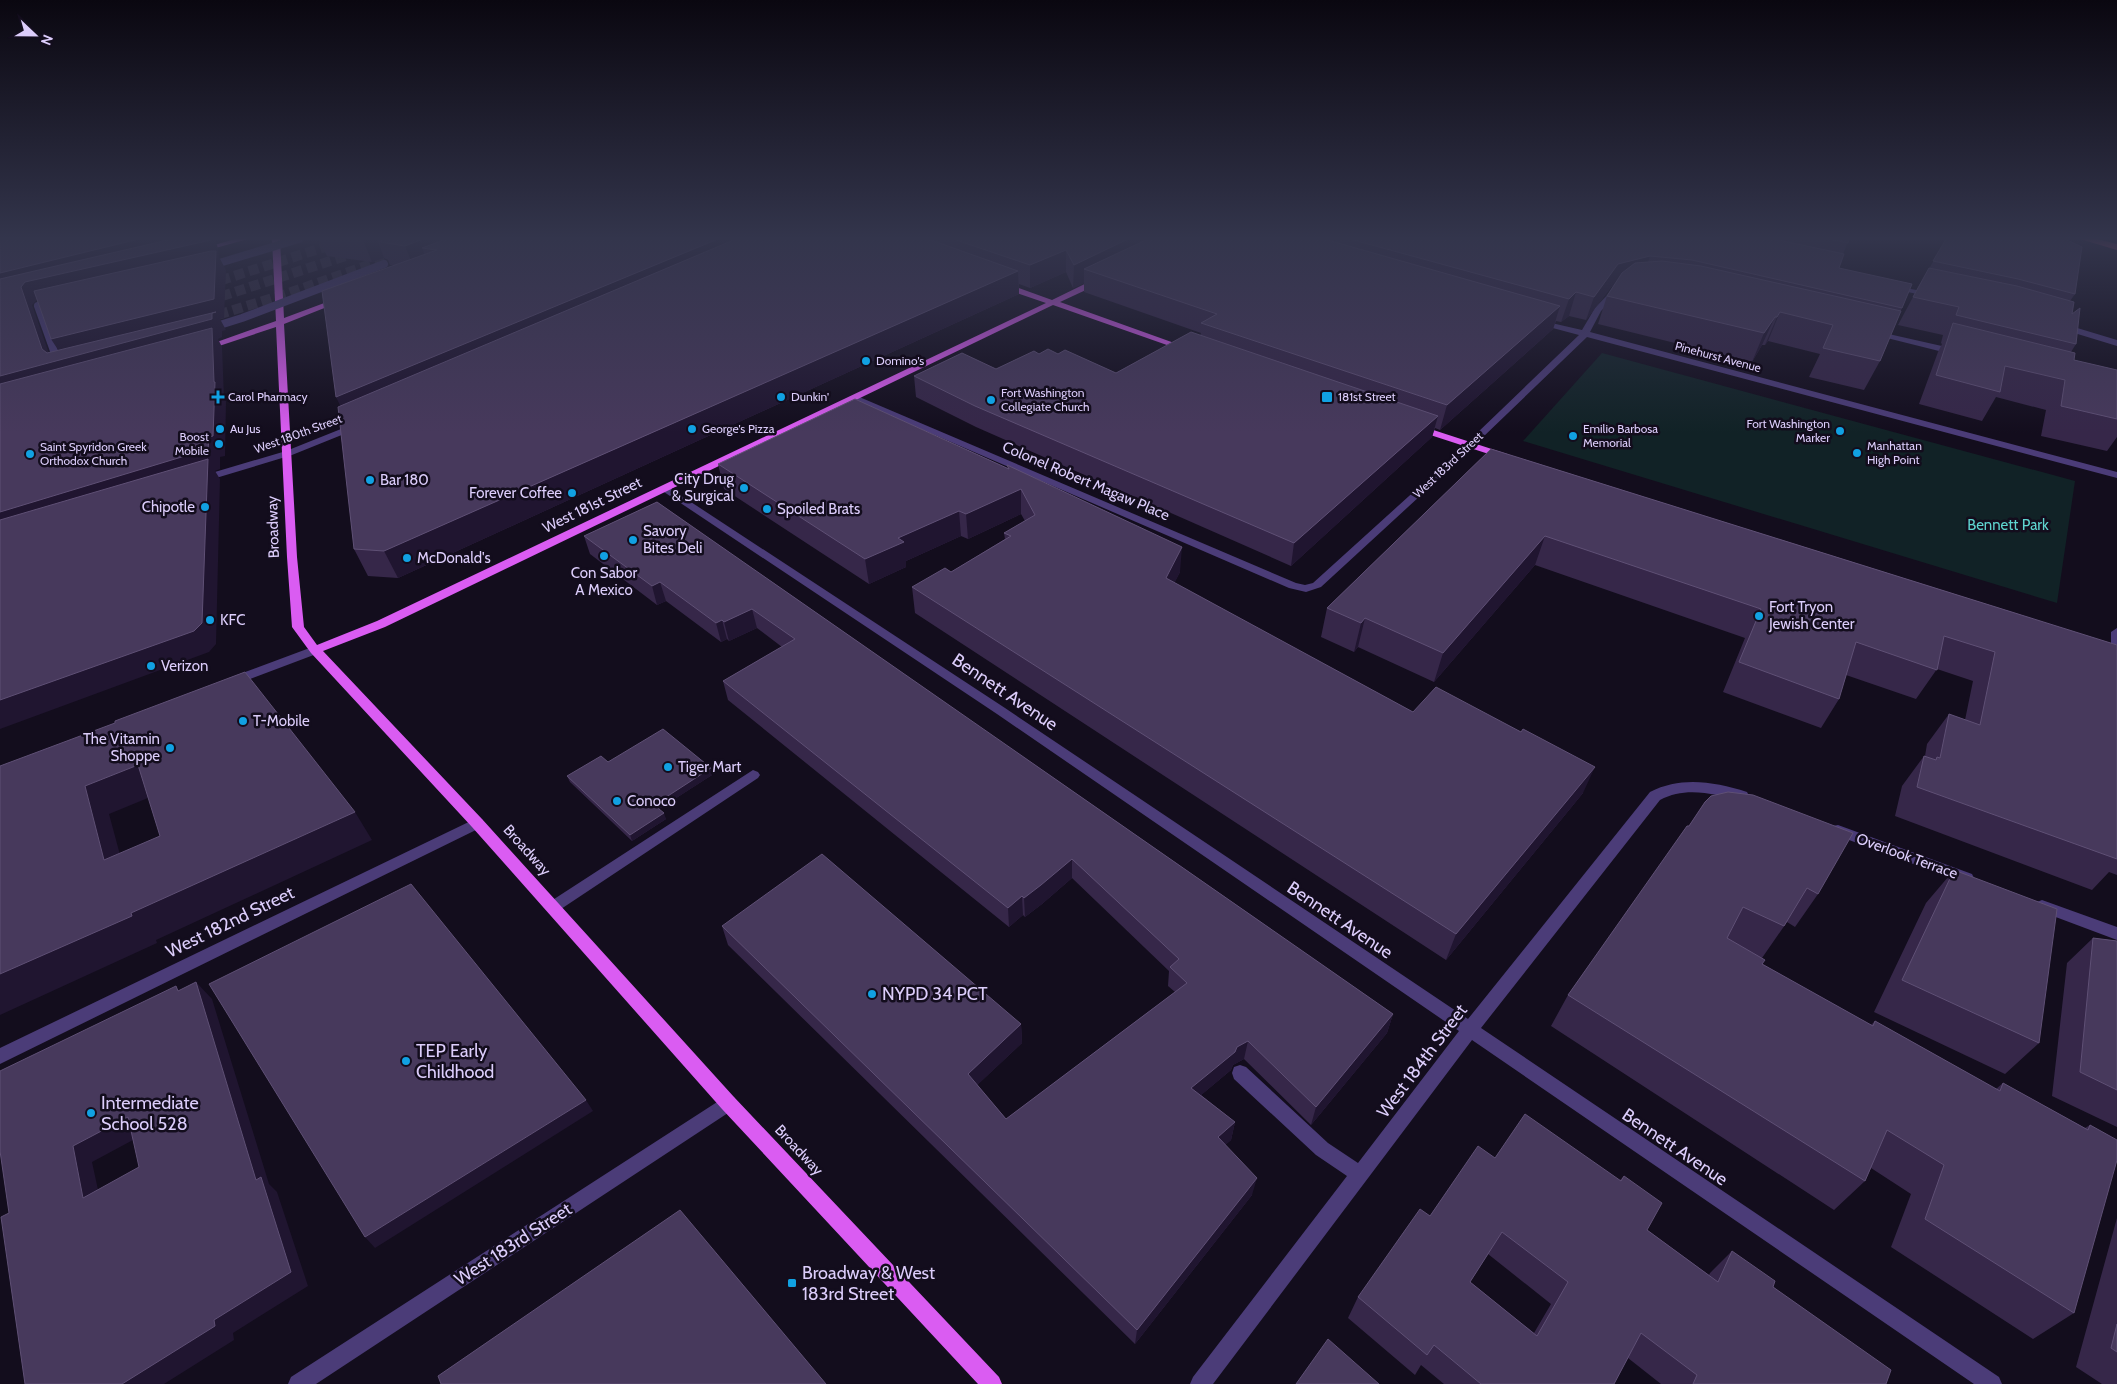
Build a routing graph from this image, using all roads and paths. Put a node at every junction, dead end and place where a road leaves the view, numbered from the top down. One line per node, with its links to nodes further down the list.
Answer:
1 (48, 304): 18 (street, bridge)
2 (280, 304): 9 (main road, Broadway)
3 (280, 304): 12 (street, bridge)
4 (332, 304): 9 (main road)
5 (1049, 304): 19 (main road, West 181st Street)
6 (1057, 304): 16 (main road)
7 (1603, 304): 13 (street, West 183rd Street)
8 (1526, 318): 13 (street, Pinehurst Avenue)
9 (281, 322): 15 (main road); 23 (main road, Broadway)
10 (2054, 324): 14 (street)
11 (1861, 329): 17 (street)
12 (197, 332)
13 (1585, 334): 22 (street, West 183rd Street); 25 (street, Pinehurst Avenue)
14 (2117, 344)
15 (198, 350)
16 (1195, 352)
17 (1964, 354)
18 (69, 364)
19 (854, 398): 27 (main road, West 181st Street); 28 (street, Colonel Robert Magaw Place)
20 (366, 422): 23 (street, West 180th Street)
21 (1408, 424): 22 (main road)
22 (1469, 445): 24 (main road); 28 (street, West 183rd Street)
23 (289, 453): 26 (street, West 180th Street); 31 (main road, Broadway)
24 (1516, 460)
25 (2117, 475)
26 (188, 483)
27 (666, 488): 31 (main road, West 181st Street); 41 (street, Bennett Avenue)
28 (1306, 589)
29 (2117, 632): 30 (street)
30 (2114, 648)
31 (315, 650): 32 (street, West 181st Street); 35 (main road, Broadway)
32 (220, 686)
33 (754, 775): 39 (street)
34 (1760, 801): 41 (street, West 184th Street)
35 (477, 823): 39 (main road, Broadway); 42 (street, West 182nd Street)
36 (1824, 825): 37 (street, Overlook Terrace)
37 (1979, 883)
38 (2025, 900): 40 (street)
39 (553, 907): 44 (main road, Broadway)
40 (2117, 934)
41 (1471, 1031): 45 (street, West 184th Street); 49 (street, Bennett Avenue)
42 (0, 1056)
43 (1240, 1073): 45 (street)
44 (728, 1103): 46 (street, West 183rd Street); 47 (main road, Broadway)
45 (1360, 1175): 48 (street, West 184th Street)
46 (298, 1384)
47 (992, 1384)
48 (1200, 1384)
49 (1992, 1384)

